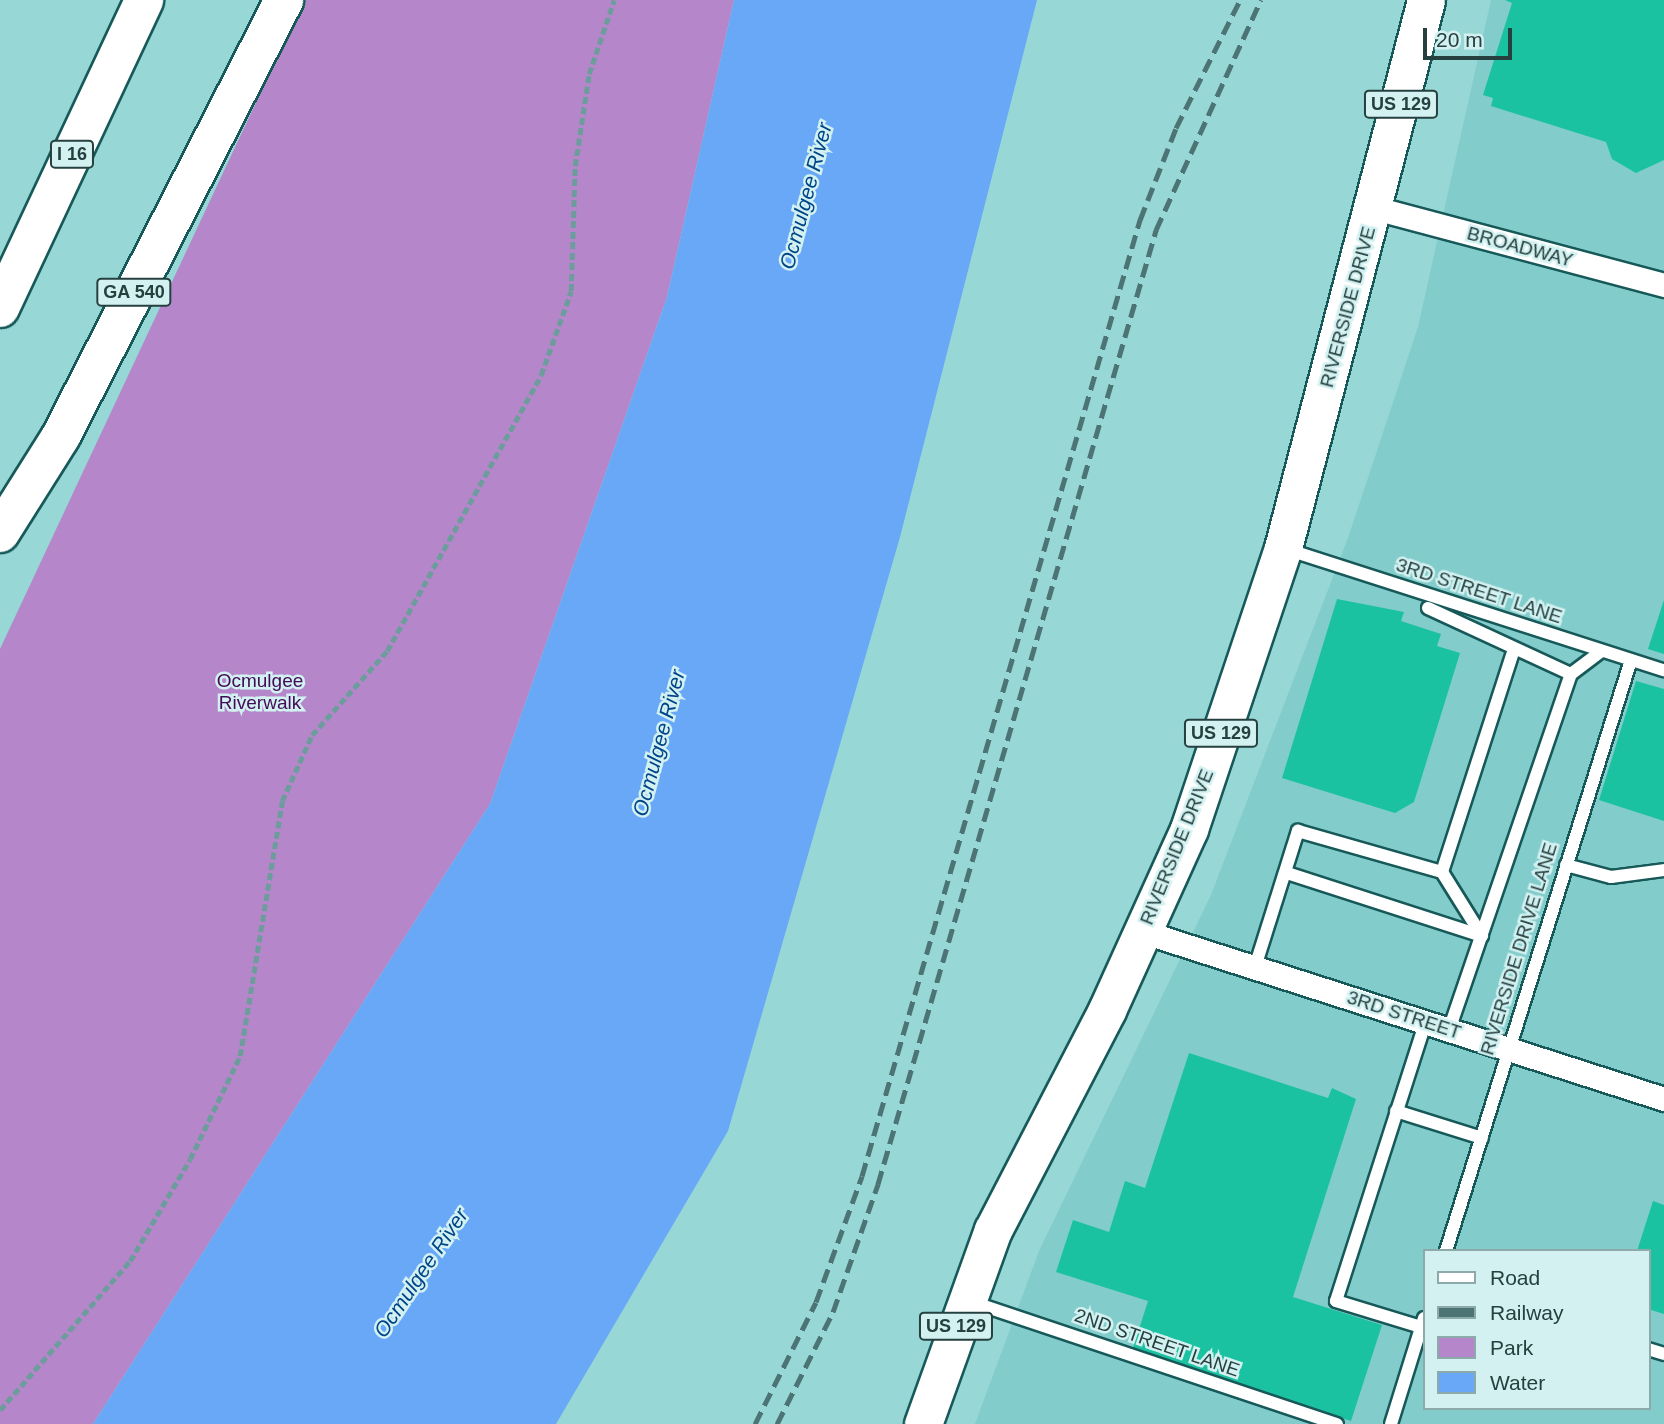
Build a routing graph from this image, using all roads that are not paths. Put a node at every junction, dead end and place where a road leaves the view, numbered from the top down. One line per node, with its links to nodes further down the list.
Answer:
1 (144, 0): 6 (highway, I 16)
2 (284, 0): 7 (highway, GA 540)
3 (1426, 0): 4 (main road, RIVERSIDE DRIVE / US 129)
4 (1376, 208): 5 (street, BROADWAY); 8 (main road, RIVERSIDE DRIVE / US 129)
5 (1664, 285)
6 (0, 308)
7 (0, 533)
8 (1283, 548): 10 (lane, 3RD STREET LANE); 19 (main road, RIVERSIDE DRIVE / US 129)
9 (1428, 608): 11 (lane)
10 (1601, 651): 12 (lane, 3RD STREET LANE); 14 (lane)
11 (1513, 652): 14 (lane); 17 (lane)
12 (1631, 660): 13 (lane, 3RD STREET LANE); 15 (lane, RIVERSIDE DRIVE LANE)
13 (1664, 670)
14 (1571, 674): 20 (lane)
15 (1566, 865): 16 (lane); 24 (lane, RIVERSIDE DRIVE LANE)
16 (1664, 870)
17 (1443, 872): 18 (lane); 20 (lane)
18 (1287, 873): 20 (lane); 21 (lane)
19 (1144, 932): 21 (street, 3RD STREET); 29 (main road, RIVERSIDE DRIVE / US 129)
20 (1482, 936): 23 (lane)
21 (1255, 967): 22 (street, 3RD STREET)
22 (1425, 1023): 23 (street, 3RD STREET); 26 (lane)
23 (1449, 1030): 24 (street, 3RD STREET)
24 (1508, 1049): 25 (street, 3RD STREET); 27 (lane, RIVERSIDE DRIVE LANE)
25 (1664, 1099)
26 (1396, 1111): 27 (lane); 30 (lane)
27 (1482, 1138): 28 (lane, RIVERSIDE DRIVE LANE)
28 (1447, 1249)
29 (965, 1299): 32 (lane, 2ND STREET LANE); 33 (main road, RIVERSIDE DRIVE / US 129)
30 (1422, 1322)
31 (1422, 1325): 34 (lane)
32 (1329, 1423)
33 (923, 1424)
34 (1391, 1424)

